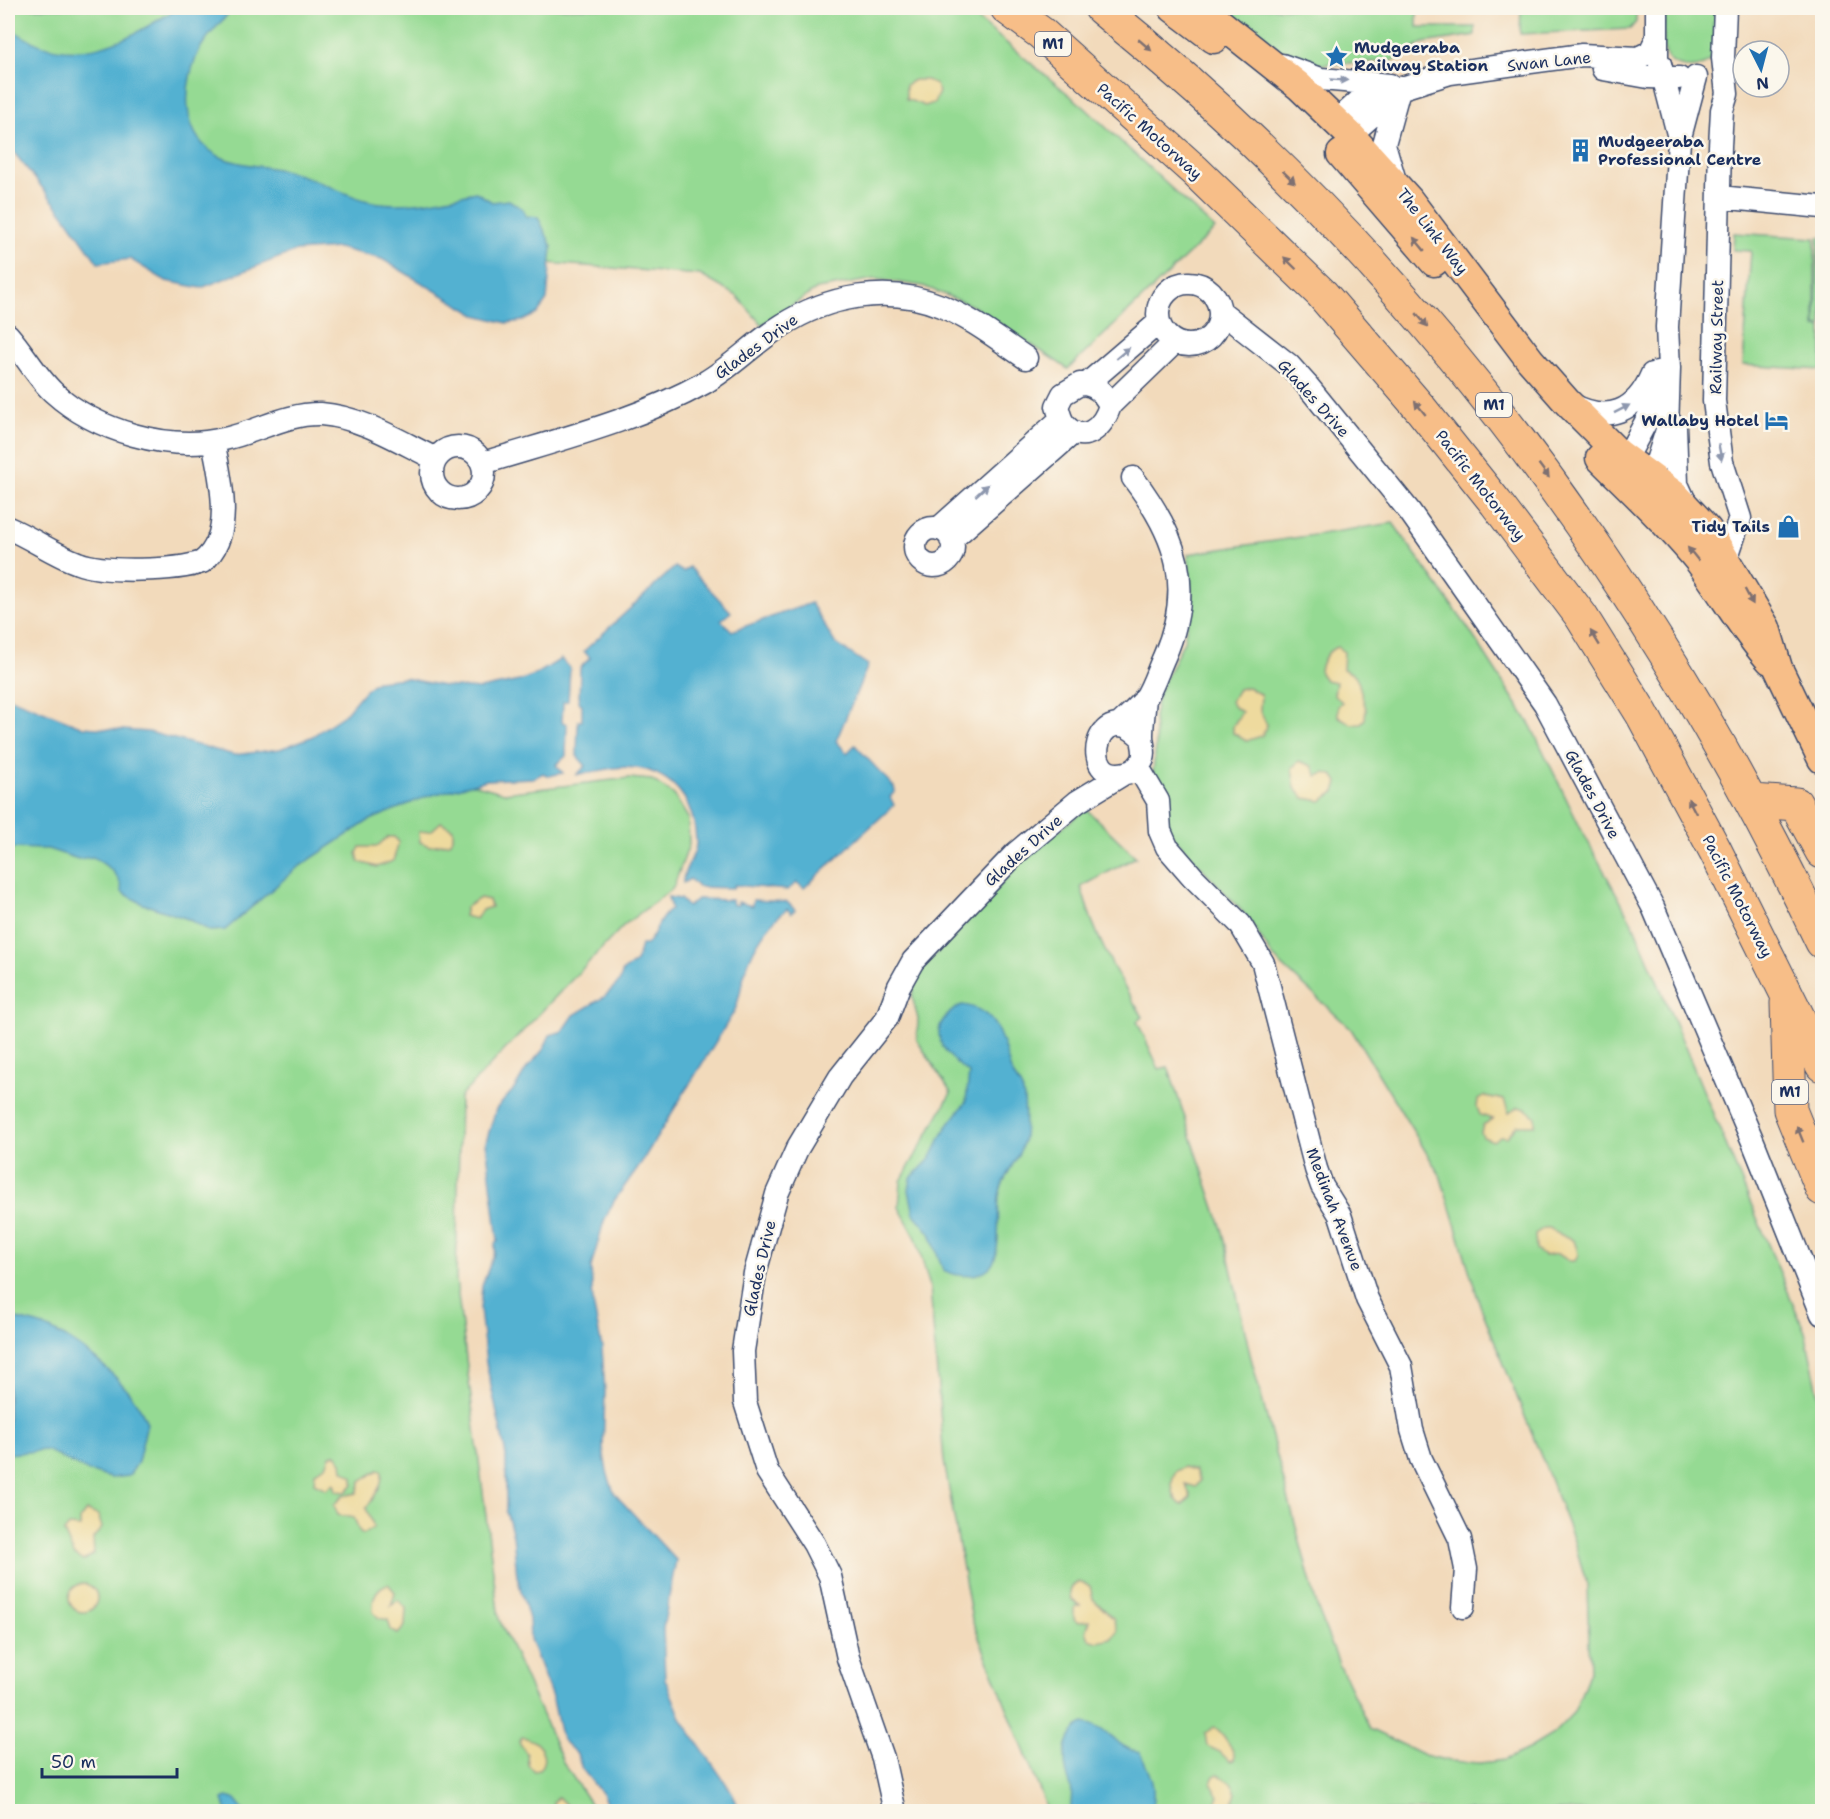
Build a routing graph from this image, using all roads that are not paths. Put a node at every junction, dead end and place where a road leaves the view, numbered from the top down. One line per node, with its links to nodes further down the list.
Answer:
1 (1007, 8): 49 (highway, Pacific Motorway / M1, one-way to 1)
2 (1101, 8): 45 (highway, M1, one-way to 45)
3 (1173, 8): 13 (main road)
4 (1201, 8): 8 (main road, The Link Way)
5 (1657, 8): 10 (street)
6 (1725, 8): 7 (street, Railway Street)
7 (1723, 49): 10 (street); 12 (street, Railway Street)
8 (1264, 56): 11 (street, Swan Lane, one-way to 11); 13 (main road, The Link Way)
9 (1529, 63): 10 (street); 10 (street, Swan Lane); 11 (street, Swan Lane)
10 (1675, 68): 12 (street); 14 (street); 14 (street)
11 (1399, 89): 13 (street, Swan Lane); 15 (street)
12 (1722, 110): 16 (street, Railway Street)
13 (1339, 133): 15 (main road, The Link Way); 32 (main road, one-way to 13)
14 (1679, 141): 21 (street)
15 (1396, 184): 26 (main road, The Link Way)
16 (1719, 197): 17 (street); 37 (street, Railway Street, one-way to 37)
17 (1822, 207)
18 (1217, 322): 19 (street, Glades Drive); 22 (street); 52 (street, Glades Drive)
19 (1158, 323): 22 (street); 25 (street, one-way to 19)
20 (8, 335): 29 (street)
21 (1664, 335): 24 (street); 26 (street, one-way to 21); 32 (street)
22 (1175, 342): 27 (street)
23 (1026, 358): 31 (street, Glades Drive)
24 (1669, 368): 32 (street); 34 (street)
25 (1087, 384): 27 (street); 28 (street)
26 (1567, 402): 32 (main road, The Link Way)
27 (1110, 405): 28 (street)
28 (1067, 425): 36 (street)
29 (213, 441): 30 (street); 35 (street)
30 (436, 459): 31 (street); 31 (street)
31 (483, 463)
32 (1631, 471): 34 (main road); 38 (main road, one-way to 32)
33 (1132, 478): 39 (street, Glades Drive)
34 (1687, 506): 37 (main road)
35 (8, 528)
36 (945, 535)
37 (1727, 557): 38 (main road, one-way to 38)
38 (1778, 668): 43 (main road)
39 (1145, 698): 40 (street, Glades Drive); 41 (street, Glades Drive)
40 (1119, 725): 41 (street); 42 (street, Glades Drive)
41 (1142, 738): 44 (street, Glades Drive)
42 (1097, 758): 44 (street); 46 (street, Glades Drive)
43 (1822, 759)
44 (1130, 771): 46 (street, Glades Drive); 53 (street, Medinah Avenue)
45 (1752, 801): 47 (highway); 48 (highway, M1)
46 (1077, 802): 54 (street, Glades Drive)
47 (1822, 852)
48 (1822, 942)
49 (1786, 989): 50 (highway, Pacific Motorway / M1); 51 (highway, M1, one-way to 49)
50 (1822, 1065)
51 (1822, 1189)
52 (1822, 1314)
53 (1463, 1607)
54 (895, 1812)

